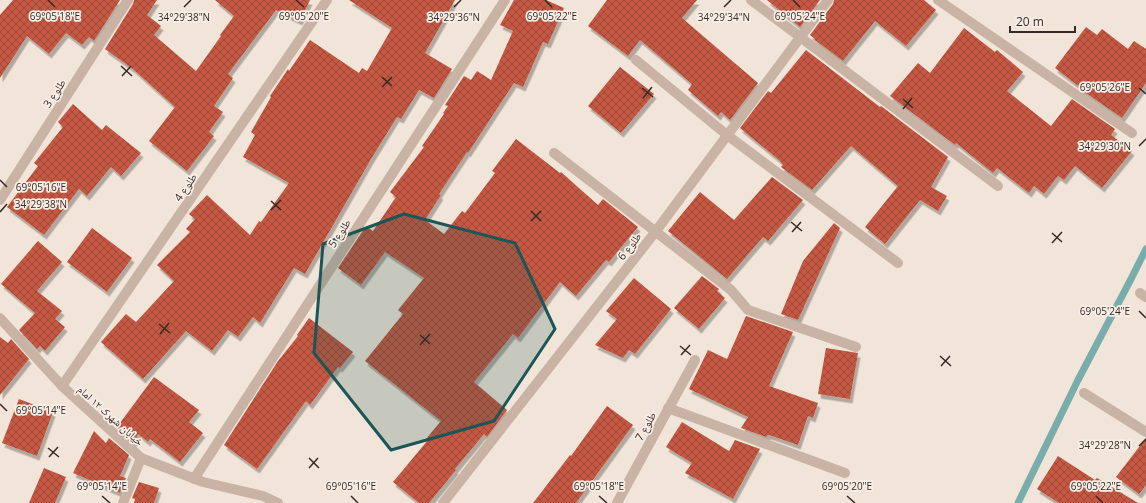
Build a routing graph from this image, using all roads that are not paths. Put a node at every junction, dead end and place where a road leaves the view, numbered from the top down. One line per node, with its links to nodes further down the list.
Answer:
1 (128, 0): 13 (street, طلوع 3)
2 (327, 0): 19 (street, طلوع 4)
3 (505, 0): 25 (street, طلوع 5)
4 (751, 0): 7 (street)
5 (828, 0): 7 (street, طلوع 6)
6 (938, 0): 9 (street)
7 (800, 37): 10 (street, طلوع 6); 12 (street)
8 (636, 60): 10 (street)
9 (1132, 133)
10 (727, 135): 14 (street, طلوع 6); 15 (street)
11 (554, 153): 14 (street)
12 (998, 186)
13 (0, 200)
14 (656, 231): 17 (street); 28 (street, طلوع 6)
15 (898, 263)
16 (0, 318): 19 (street, خیابان شهرک ۱۲ امام)
17 (856, 347)
18 (695, 360): 21 (street, طلوع 7)
19 (62, 386): 23 (street, خیابان شهرک ۱۲ امام)
20 (1084, 393): 22 (street)
21 (668, 408): 24 (street); 29 (street, طلوع 7)
22 (1146, 432)
23 (141, 458): 25 (street, خیابان شهرک ۱۲ امام); 26 (street)
24 (845, 473)
25 (194, 479): 27 (street, خیابان شهرک ۱۲ امام)
26 (123, 503)
27 (278, 503)
28 (443, 503)
29 (617, 503)

